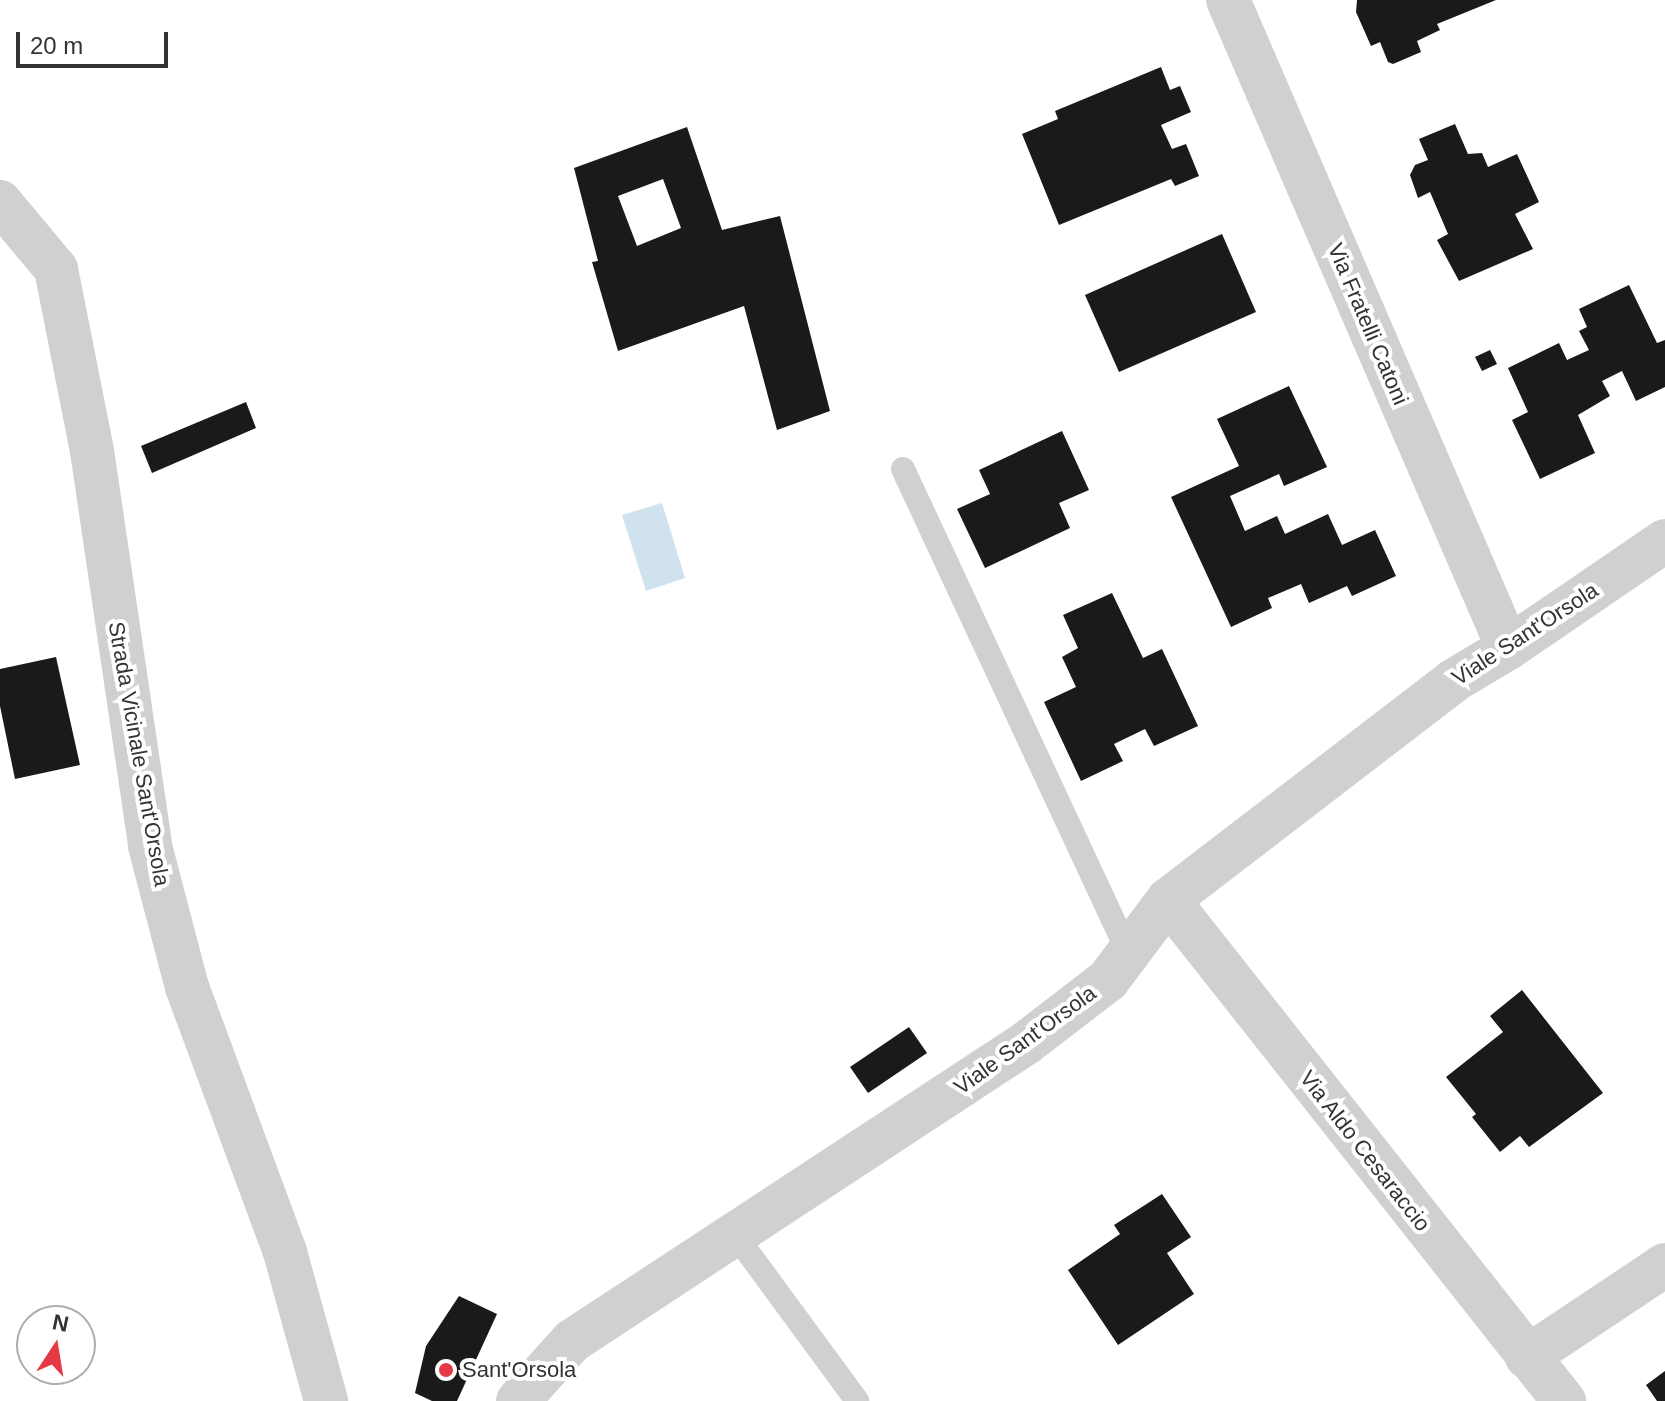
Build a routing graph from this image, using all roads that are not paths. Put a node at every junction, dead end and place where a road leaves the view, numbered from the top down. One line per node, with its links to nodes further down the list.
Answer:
1 (1228, 0): 5 (street, Via Fratelli Catoni)
2 (0, 202): 11 (street, Strada Vicinale Sant'Orsola)
3 (903, 469): 7 (lane)
4 (1665, 541): 5 (street, Viale Sant'Orsola)
5 (1508, 648): 6 (street, Viale Sant'Orsola)
6 (1168, 900): 7 (street, Viale Sant'Orsola); 10 (street, Via Aldo Cesaraccio)
7 (1128, 952): 8 (street, Viale Sant'Orsola)
8 (736, 1236): 12 (street, Viale Sant'Orsola); 13 (lane)
9 (1665, 1265): 10 (street)
10 (1527, 1357): 14 (street, Via Aldo Cesaraccio)
11 (326, 1401)
12 (518, 1401)
13 (857, 1401)
14 (1564, 1401)

